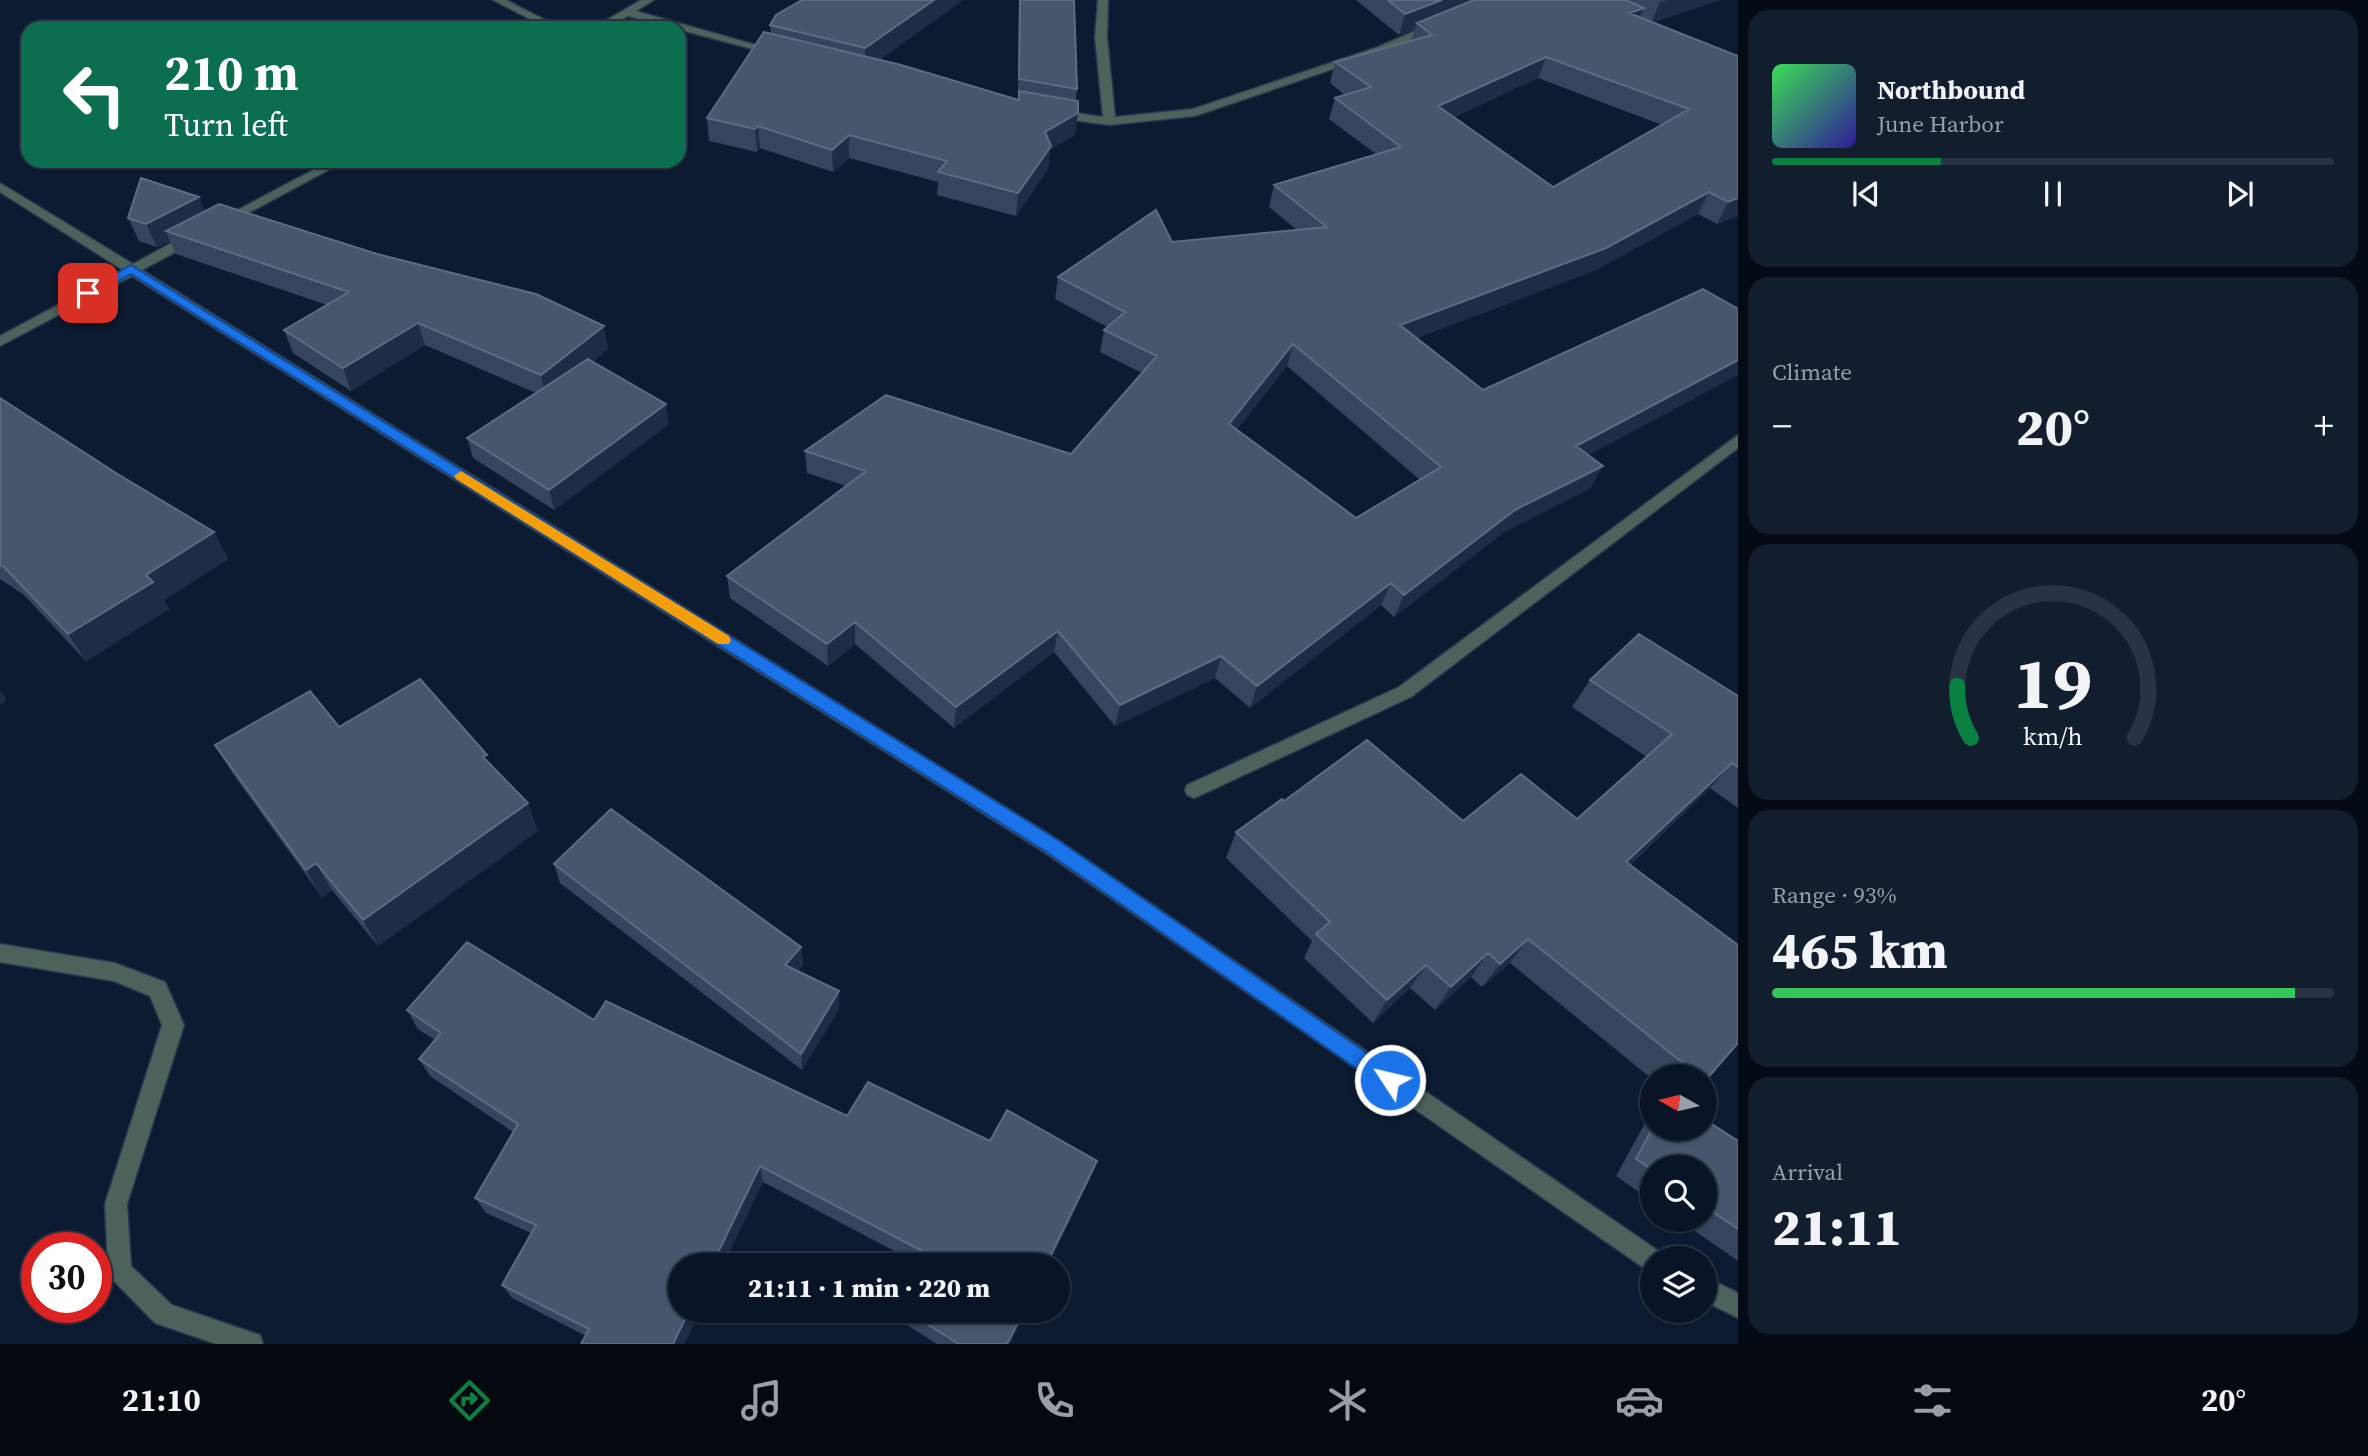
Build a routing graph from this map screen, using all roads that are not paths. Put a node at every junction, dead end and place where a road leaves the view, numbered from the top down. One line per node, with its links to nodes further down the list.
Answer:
1 (498, 0): 6 (street)
2 (649, 0): 4 (street)
3 (1103, 0): 12 (street)
4 (628, 12): 7 (street); 8 (street)
5 (1451, 20): 12 (street)
6 (542, 21)
7 (611, 21)
8 (662, 21)
9 (686, 27): 10 (street)
10 (789, 55)
11 (1047, 113): 12 (street)
12 (1109, 121)
13 (326, 168): 15 (street)
14 (0, 187): 15 (street)
15 (131, 269): 16 (street); 20 (street)
16 (0, 342)
17 (1738, 440): 18 (street)
18 (1194, 790)
19 (0, 953): 23 (street)
20 (1640, 1252)
21 (1717, 1295): 22 (street)
22 (1738, 1306)
23 (251, 1344)

